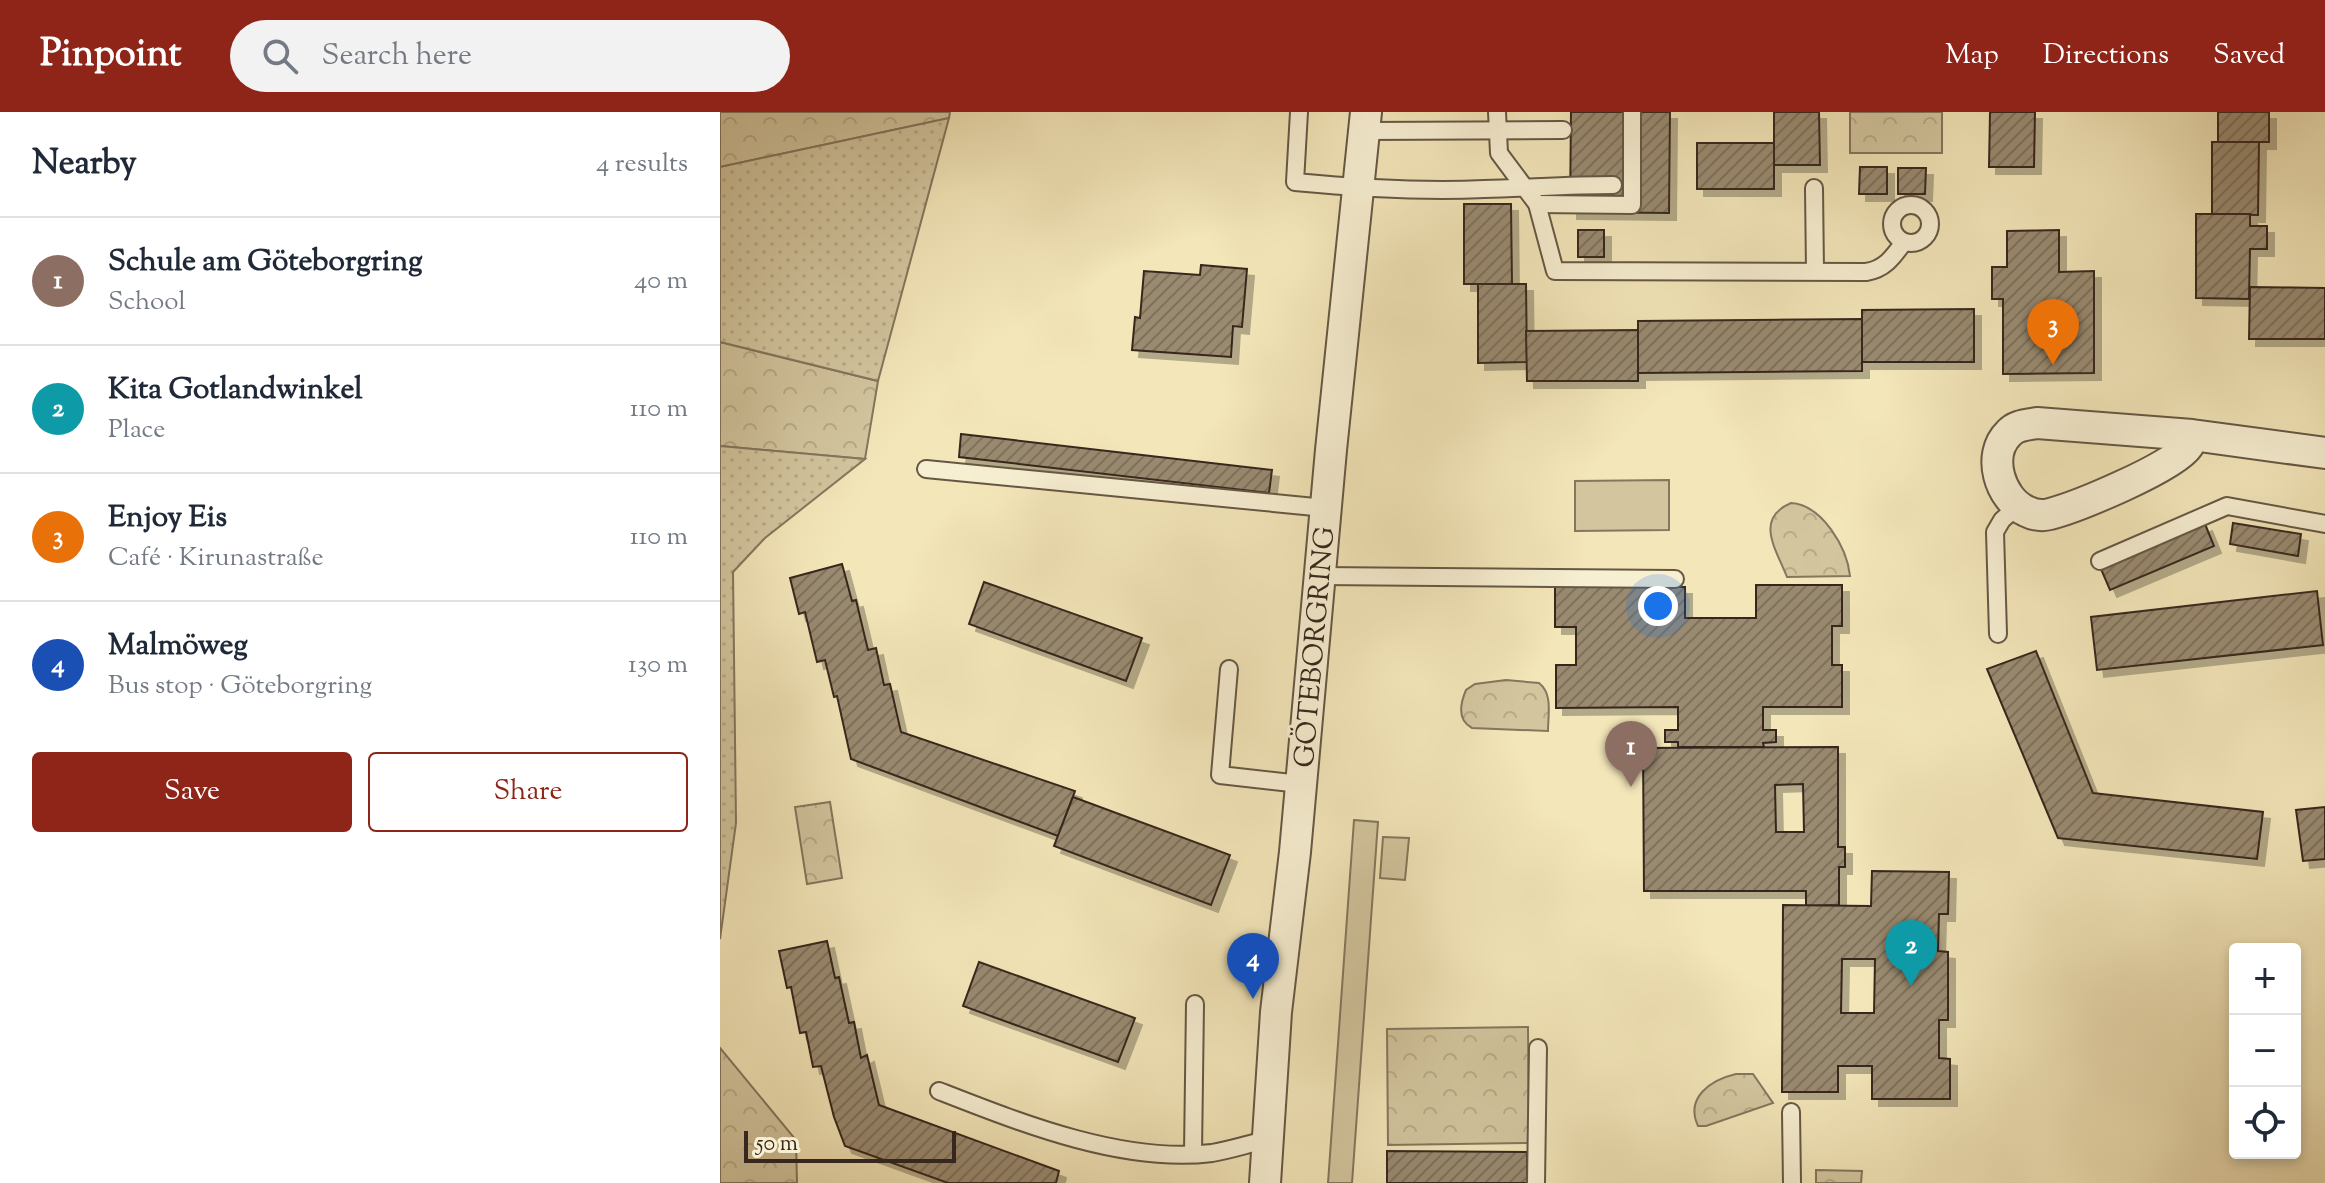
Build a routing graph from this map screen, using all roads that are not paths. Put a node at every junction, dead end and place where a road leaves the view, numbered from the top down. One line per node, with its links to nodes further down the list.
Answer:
1 (1299, 112): 10 (lane)
2 (1497, 112): 6 (lane)
3 (1632, 112): 11 (lane)
4 (1365, 122): 6 (lane); 10 (street, GÖTEBORGRING)
5 (1563, 130): 6 (lane)
6 (1496, 131): 8 (lane)
7 (1613, 185): 8 (lane)
8 (1527, 187): 10 (lane); 11 (lane)
9 (1814, 188): 13 (lane)
10 (1360, 189): 18 (street, GÖTEBORGRING)
11 (1537, 204): 13 (lane)
12 (1904, 242): 13 (lane)
13 (1815, 271)
14 (2192, 435): 15 (street); 17 (street); 17 (street)
15 (2325, 453)
16 (926, 469): 18 (lane)
17 (2018, 506): 23 (lane)
18 (1325, 508): 21 (street, GÖTEBORGRING)
19 (2325, 524): 20 (lane)
20 (2100, 561)
21 (1319, 576): 22 (lane); 25 (street, GÖTEBORGRING)
22 (1675, 579)
23 (1998, 634)
24 (1229, 669): 25 (lane)
25 (1300, 784): 30 (street, GÖTEBORGRING)
26 (1195, 1004): 31 (lane)
27 (1538, 1048): 33 (lane)
28 (939, 1091): 31 (lane)
29 (1791, 1112): 34 (lane)
30 (1266, 1140): 31 (lane); 32 (street, GÖTEBORGRING)
31 (1193, 1153)
32 (1265, 1183)
33 (1536, 1183)
34 (1792, 1183)

